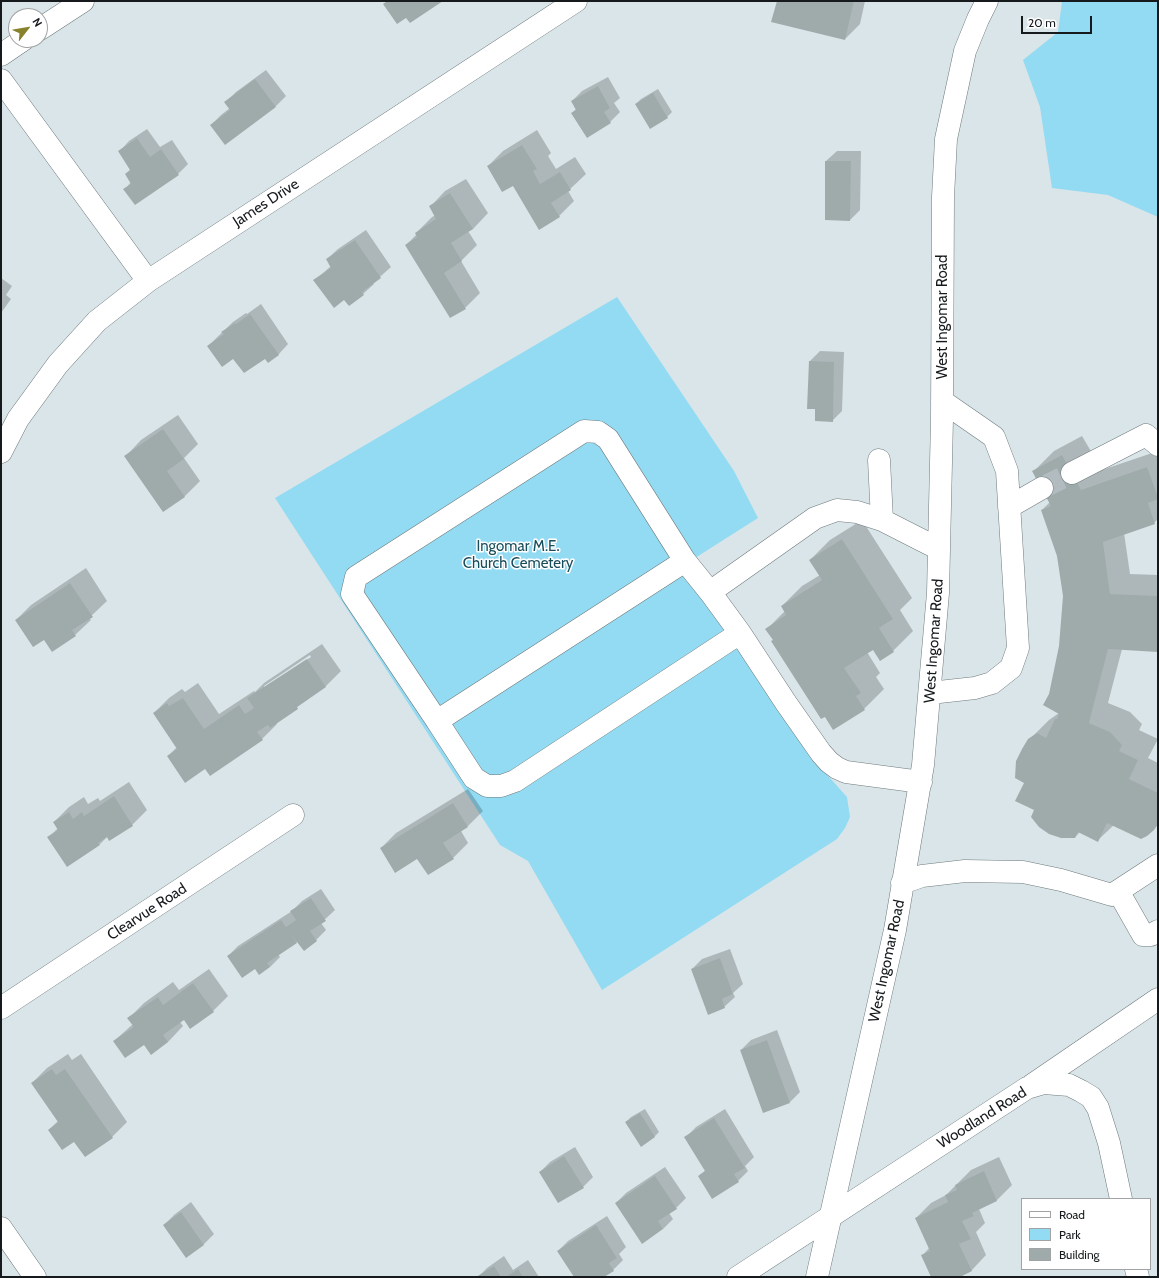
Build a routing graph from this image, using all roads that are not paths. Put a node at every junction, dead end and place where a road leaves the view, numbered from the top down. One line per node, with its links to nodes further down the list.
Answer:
1 (83, 1): 4 (street)
2 (576, 1): 8 (street, James Drive)
3 (987, 1): 9 (street, West Ingomar Road)
4 (48, 24)
5 (11, 48): 6 (street)
6 (1, 55)
7 (1, 80): 8 (street)
8 (148, 281): 11 (street, James Drive)
9 (942, 401): 15 (street); 17 (street, West Ingomar Road)
10 (1158, 445): 13 (street)
11 (1, 452)
12 (879, 460): 16 (street)
13 (1072, 473)
14 (1042, 488): 15 (street)
15 (1009, 507): 21 (street)
16 (882, 520): 17 (street); 19 (street)
17 (939, 549): 21 (street, West Ingomar Road)
18 (685, 561): 19 (street); 22 (street); 22 (street)
19 (710, 592): 20 (street)
20 (740, 633): 22 (street); 23 (street)
21 (930, 693): 23 (street, West Ingomar Road)
22 (437, 721)
23 (921, 782): 26 (street, West Ingomar Road)
24 (293, 815): 30 (street, Clearvue Road)
25 (1158, 865): 27 (street)
26 (902, 883): 27 (street); 33 (street, West Ingomar Road)
27 (1118, 891): 28 (street)
28 (1158, 931)
29 (1158, 999): 31 (street)
30 (1, 1008)
31 (1027, 1088): 32 (street, Woodland Road); 33 (street, Woodland Road)
32 (1121, 1198)
33 (830, 1216): 36 (street, Woodland Road); 37 (street, West Ingomar Road)
34 (1, 1228): 35 (street)
35 (35, 1277)
36 (738, 1277)
37 (817, 1277)

